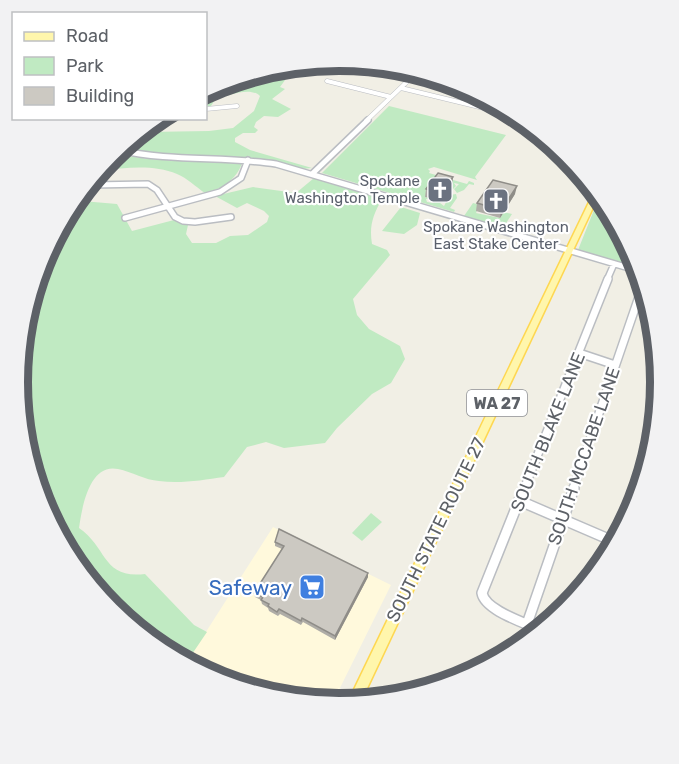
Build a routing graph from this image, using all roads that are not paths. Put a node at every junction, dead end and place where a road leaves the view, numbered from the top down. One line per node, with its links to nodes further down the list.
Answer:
1 (410, 79): 3 (street)
2 (327, 81): 4 (street)
3 (401, 88): 4 (street); 7 (street)
4 (391, 97): 10 (street)
5 (237, 106): 6 (street)
6 (207, 109)
7 (488, 109)
8 (130, 152): 9 (street)
9 (248, 160): 10 (street); 13 (street)
10 (312, 174): 16 (street)
11 (100, 185): 13 (street)
12 (592, 201): 16 (main road, SOUTH STATE ROUTE 27 / WA 27)
13 (168, 206): 14 (street); 15 (street)
14 (231, 217)
15 (125, 218)
16 (568, 251): 17 (street); 27 (main road, SOUTH STATE ROUTE 27 / WA 27)
17 (614, 264): 18 (street); 20 (street, SOUTH BLAKE LANE)
18 (629, 268)
19 (639, 298): 21 (street, SOUTH MCCABE LANE)
20 (579, 353): 21 (street); 22 (street, SOUTH BLAKE LANE)
21 (615, 365): 23 (street, SOUTH MCCABE LANE)
22 (520, 501): 23 (street); 25 (street, SOUTH BLAKE LANE)
23 (563, 518): 24 (street); 25 (street, SOUTH MCCABE LANE)
24 (608, 539)
25 (527, 624): 26 (street)
26 (532, 626)
27 (358, 692)

